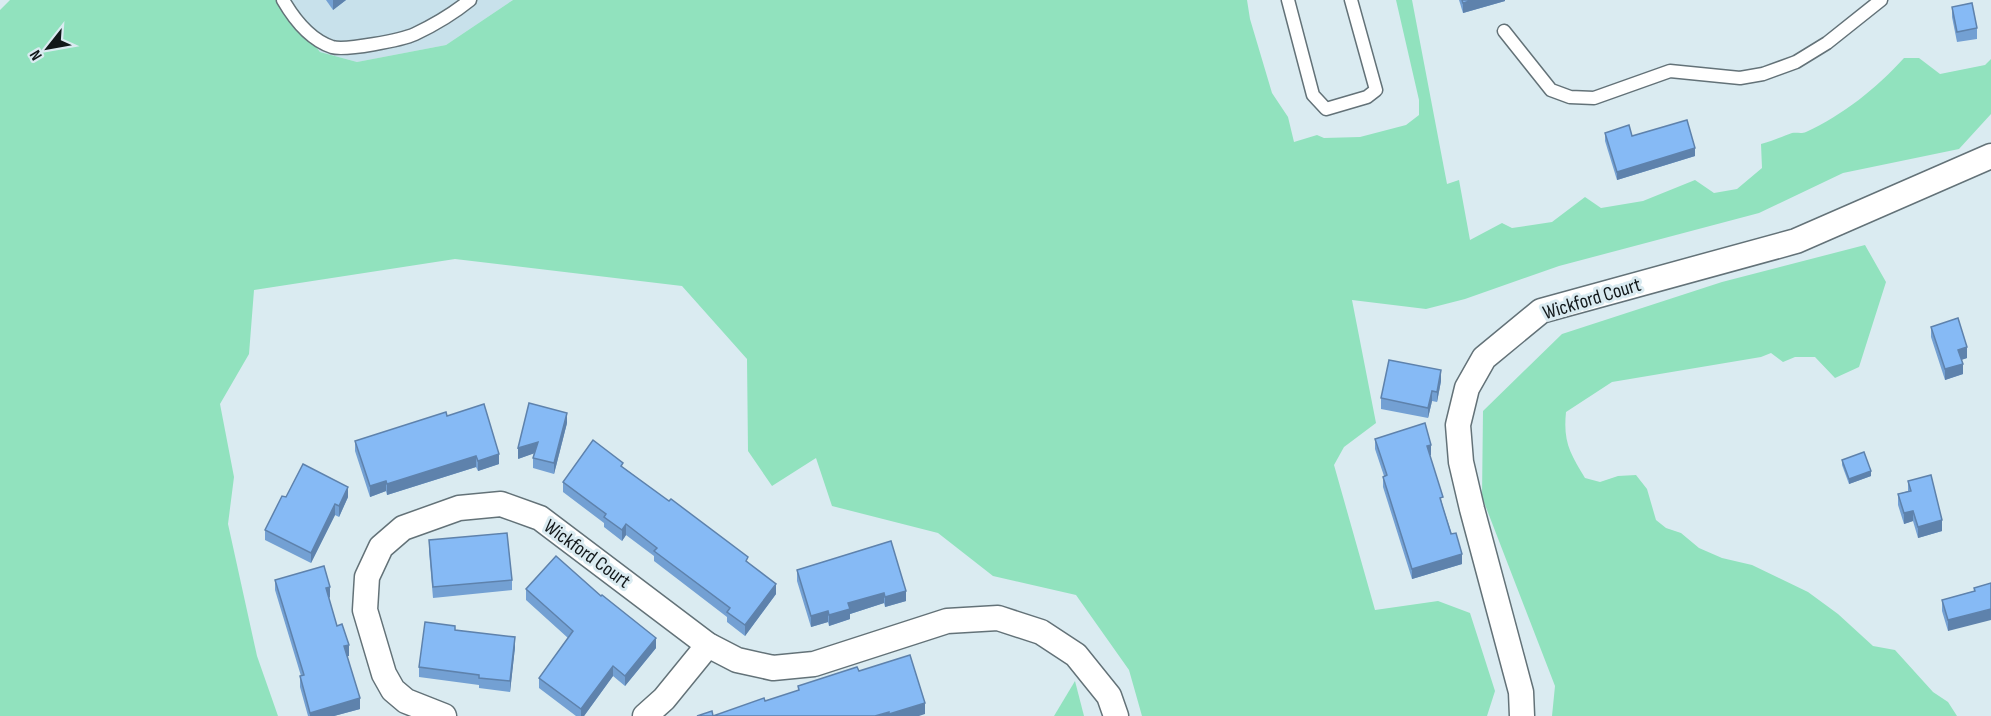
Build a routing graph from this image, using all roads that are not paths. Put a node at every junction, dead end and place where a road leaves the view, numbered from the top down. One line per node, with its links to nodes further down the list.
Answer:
1 (283, 0): 2 (lane)
2 (470, 0)
3 (1288, 0): 4 (lane)
4 (1351, 0)
5 (1881, 0): 6 (lane)
6 (1504, 31)
7 (1991, 156): 12 (street, Wickford Court)
8 (708, 645): 9 (street, Wickford Court); 10 (street); 11 (street, Wickford Court)
9 (444, 716)
10 (645, 716)
11 (1116, 716)
12 (1522, 716)

